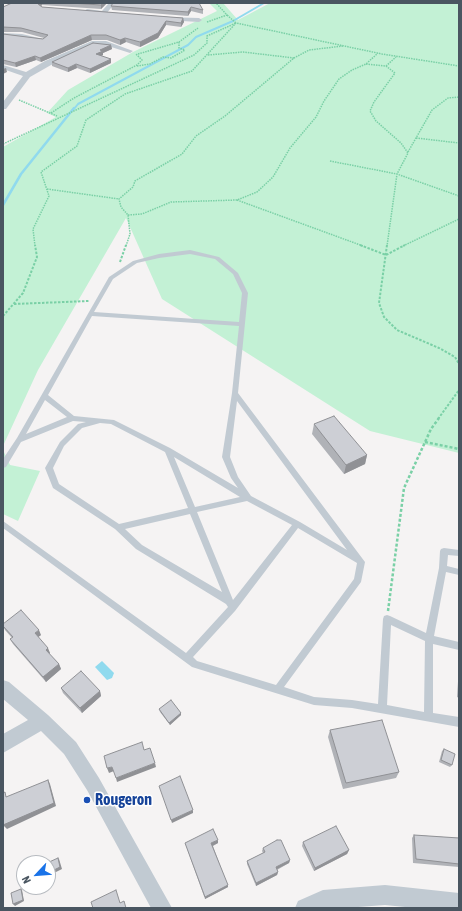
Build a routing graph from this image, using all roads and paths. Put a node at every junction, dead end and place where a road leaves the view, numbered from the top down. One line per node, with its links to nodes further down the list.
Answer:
1 (112, 3): 4 (street)
2 (216, 3): 6 (path)
3 (81, 11): 4 (street)
4 (104, 13): 5 (street)
5 (112, 13)
6 (227, 15): 8 (path); 9 (path)
7 (159, 17): 8 (street)
8 (201, 22): 12 (path)
9 (236, 23): 13 (path); 16 (path); 32 (path)
10 (3, 35): 11 (street)
11 (44, 40)
12 (180, 42): 14 (path); 20 (path)
13 (347, 46): 15 (path); 18 (path)
14 (134, 53): 20 (path); 24 (street)
15 (378, 53): 19 (path); 22 (path)
16 (207, 55): 18 (path); 36 (path)
17 (396, 57): 21 (path)
18 (294, 58): 38 (path)
19 (366, 64): 21 (path); 39 (path)
20 (136, 66): 28 (path)
21 (386, 66): 33 (path)
22 (459, 66)
23 (3, 67): 24 (street)
24 (27, 75): 25 (street)
25 (11, 97): 27 (street); 28 (path)
26 (459, 97): 30 (path)
27 (3, 107)
28 (51, 113): 29 (path)
29 (57, 116)
30 (416, 138): 31 (path); 33 (path)
31 (459, 143)
32 (3, 144)
33 (408, 153): 35 (path)
34 (330, 161): 35 (path)
35 (397, 174): 37 (path); 42 (path)
36 (47, 189): 38 (path); 45 (path)
37 (459, 196)
38 (119, 199): 40 (path)
39 (237, 200): 40 (path); 42 (path)
40 (128, 215): 43 (path)
41 (459, 219): 42 (path)
42 (386, 255): 49 (path)
43 (116, 274): 44 (lane); 48 (lane)
44 (98, 301): 45 (path); 46 (lane)
45 (13, 304): 47 (path)
46 (90, 314): 48 (lane); 52 (lane)
47 (3, 316)
48 (241, 324): 51 (lane)
49 (459, 364)
50 (459, 390): 56 (path)
51 (235, 393): 60 (lane); 66 (lane)
52 (44, 396): 53 (lane); 55 (lane)
53 (72, 418): 54 (lane); 55 (lane)
54 (99, 421): 58 (lane); 64 (lane)
55 (19, 440): 59 (lane)
56 (425, 442): 57 (path); 70 (path)
57 (459, 449)
58 (168, 450): 60 (lane); 61 (lane)
59 (3, 465)
60 (248, 498): 61 (lane); 63 (lane)
61 (192, 510): 64 (lane); 69 (lane)
62 (3, 524): 73 (lane)
63 (297, 524): 66 (lane); 69 (lane)
64 (118, 527): 69 (lane)
65 (459, 553): 67 (lane)
66 (361, 562): 75 (lane)
67 (443, 568): 68 (lane); 71 (lane)
68 (459, 572)
69 (230, 604): 73 (lane)
70 (387, 619): 71 (lane); 76 (lane)
71 (429, 639): 72 (lane); 77 (lane)
72 (459, 646)
73 (187, 658): 75 (lane)
74 (3, 688): 78 (street)
75 (278, 690): 76 (lane)
76 (382, 709): 77 (lane)
77 (428, 717): 79 (lane)
78 (42, 721): 80 (street); 82 (street)
79 (459, 722)
80 (3, 744)
81 (459, 903): 83 (street)
82 (162, 908)
83 (305, 908)

